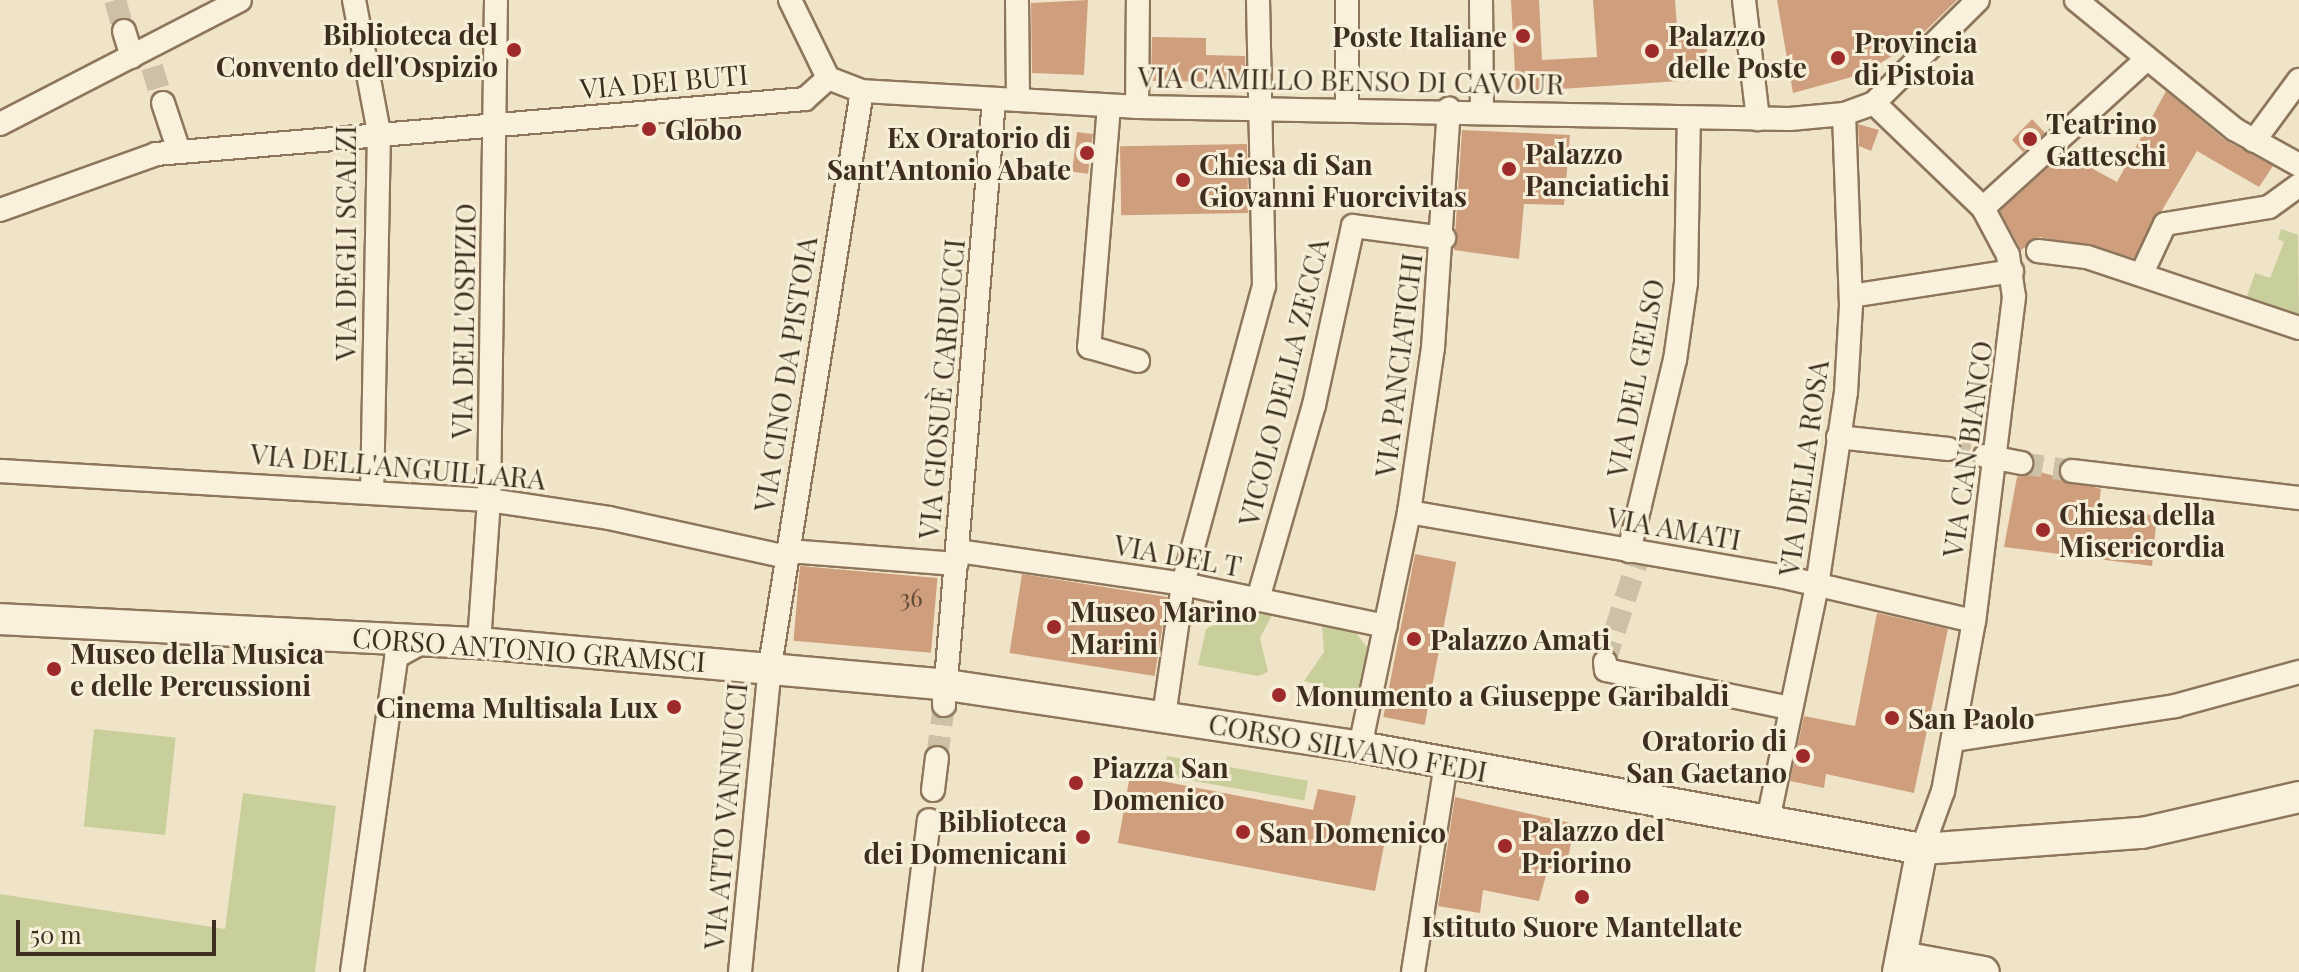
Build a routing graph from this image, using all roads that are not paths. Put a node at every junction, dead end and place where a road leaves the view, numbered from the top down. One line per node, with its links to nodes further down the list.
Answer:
1 (240, 0): 14 (street)
2 (354, 0): 34 (street, VIA DEGLI SCALZI)
3 (496, 0): 33 (street, VIA DELL'OSPIZIO)
4 (790, 0): 16 (street)
5 (1017, 0): 20 (street)
6 (1138, 0): 24 (street)
7 (1258, 0): 26 (street)
8 (1347, 0): 25 (street)
9 (1481, 0): 28 (street)
10 (1744, 0): 31 (street)
11 (1978, 0): 22 (street)
12 (2076, 0): 15 (street)
13 (124, 31): 14 (street)
14 (143, 58): 32 (street)
15 (2147, 59): 35 (street); 39 (street)
16 (828, 78): 18 (street, VIA CAMILLO BENSO DI CAVOUR); 33 (street, VIA DEI BUTI)
17 (2299, 80): 35 (street)
18 (862, 91): 19 (street, VIA CAMILLO BENSO DI CAVOUR); 55 (street, VIA CINO DA PISTOIA)
19 (994, 99): 20 (street, VIA CAMILLO BENSO DI CAVOUR); 57 (street, VIA GIOSUÈ CARDUCCI)
20 (1018, 100): 23 (street, VIA CAMILLO BENSO DI CAVOUR)
21 (163, 103): 36 (street)
22 (1874, 103): 29 (street, VIA CAMILLO BENSO DI CAVOUR); 39 (street, VIA CAN BIANCO)
23 (1109, 106): 24 (street, VIA CAMILLO BENSO DI CAVOUR); 46 (street)
24 (1137, 107): 26 (street, VIA CAMILLO BENSO DI CAVOUR)
25 (1347, 108): 26 (street, VIA CAMILLO BENSO DI CAVOUR); 27 (street, VIA CAMILLO BENSO DI CAVOUR)
26 (1260, 109): 58 (street)
27 (1449, 109): 28 (street, VIA CAMILLO BENSO DI CAVOUR); 41 (street, VIA PANCIATICHI)
28 (1482, 110): 30 (street, VIA CAMILLO BENSO DI CAVOUR)
29 (1844, 114): 31 (street, VIA CAMILLO BENSO DI CAVOUR); 44 (street, VIA DELLA ROSA)
30 (1689, 119): 31 (street, VIA CAMILLO BENSO DI CAVOUR); 56 (street, VIA DEL GELSO)
31 (1758, 119)
32 (0, 124)
33 (497, 125): 34 (street, VIA DEI BUTI); 53 (street, VIA DELL'OSPIZIO)
34 (379, 132): 36 (street, VIA DEI BUTI); 51 (street, VIA DEGLI SCALZI)
35 (2254, 141): 37 (street)
36 (179, 151): 40 (street, VIA DEI BUTI)
37 (2299, 165)
38 (2299, 185): 43 (street)
39 (1983, 208): 42 (street, VIA CAN BIANCO)
40 (0, 210)
41 (1444, 238): 54 (street, VIA PANCIATICHI); 60 (street, VICOLO DELLA ZECCA)
42 (2021, 257): 43 (street); 44 (street); 62 (street, VIA CAN BIANCO)
43 (2142, 273): 45 (street)
44 (1851, 296): 47 (street, VIA DELLA ROSA)
45 (2299, 328)
46 (1138, 361)
47 (1838, 437): 48 (street); 59 (street, VIA DELLA ROSA)
48 (1948, 449)
49 (0, 471): 51 (street, VIA DELL'ANGUILLARA)
50 (2072, 471): 52 (street)
51 (372, 489): 53 (street, VIA DELL'ANGUILLARA)
52 (2299, 498)
53 (489, 500): 55 (street, VIA DELL'ANGUILLARA); 64 (street, VIA DELL'OSPIZIO)
54 (1409, 512): 56 (street, VIA AMATI); 63 (street, VIA PANCIATICHI)
55 (780, 554): 57 (street, VIA DEL T); 67 (street, VIA CINO DA PISTOIA)
56 (1636, 556): 59 (street, VIA AMATI)
57 (957, 557): 58 (street, VIA DEL T); 69 (street, VIA GIOSUÈ CARDUCCI)
58 (1183, 584): 60 (street, VIA DEL T); 71 (street)
59 (1817, 586): 62 (street, VIA AMATI); 70 (street, VIA DELLA ROSA)
60 (1258, 599): 63 (street, VIA DEL T)
61 (0, 619): 65 (street, CORSO ANTONIO GRAMSCI)
62 (1974, 621): 72 (street, VIA CAN BIANCO)
63 (1386, 626): 73 (street, VIA PANCIATICHI)
64 (479, 643): 65 (street, CORSO ANTONIO GRAMSCI); 67 (street, CORSO ANTONIO GRAMSCI)
65 (392, 648): 82 (street)
66 (1605, 662): 70 (street)
67 (770, 666): 69 (street, CORSO SILVANO FEDI); 83 (street, VIA ATTO VANNUCCI)
68 (2299, 672): 72 (street)
69 (945, 695): 71 (street, CORSO SILVANO FEDI)
70 (1790, 708): 79 (street, VIA DELLA ROSA)
71 (1164, 716): 73 (street, CORSO SILVANO FEDI)
72 (1954, 740): 80 (street, VIA CAN BIANCO)
73 (1360, 747): 75 (street, CORSO SILVANO FEDI)
74 (937, 758): 76 (street)
75 (1446, 764): 79 (street, CORSO SILVANO FEDI); 85 (street)
76 (933, 790)
77 (2299, 797): 80 (street, CORSO SILVANO FEDI)
78 (929, 820): 84 (street)
79 (1767, 825): 80 (street, CORSO SILVANO FEDI)
80 (1922, 849): 81 (street)
81 (1900, 964): 86 (street)
82 (352, 972)
83 (740, 972)
84 (910, 972)
85 (1413, 972)
86 (1984, 972)

